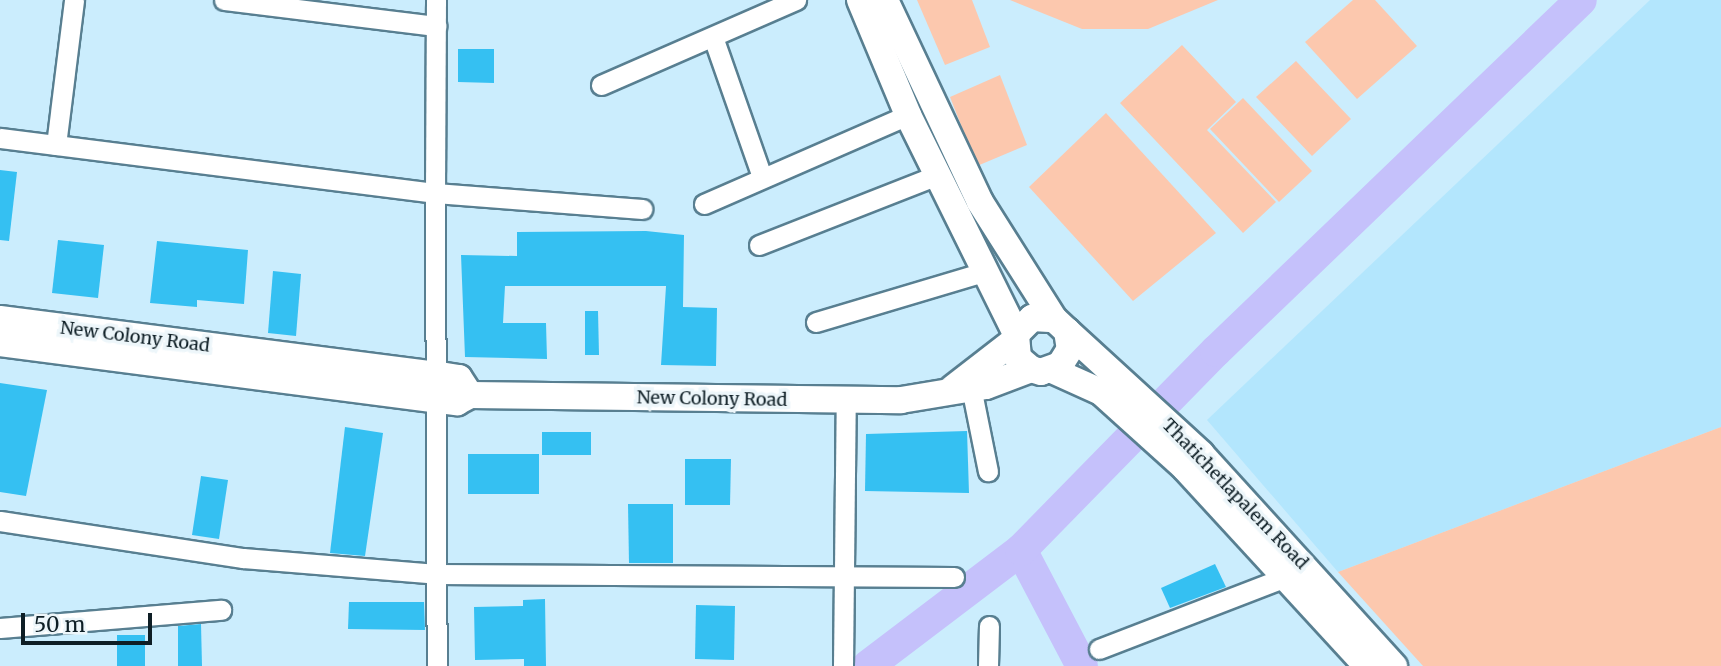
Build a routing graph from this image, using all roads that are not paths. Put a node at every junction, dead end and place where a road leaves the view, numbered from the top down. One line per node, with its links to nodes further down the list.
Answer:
1 (74, 0): 12 (street)
2 (224, 0): 7 (street)
3 (436, 0): 7 (street)
4 (796, 0): 8 (street)
5 (860, 0): 10 (main road)
6 (885, 0): 22 (main road)
7 (436, 26): 15 (street)
8 (713, 37): 9 (street); 13 (street)
9 (601, 85)
10 (908, 115): 13 (street); 14 (main road)
11 (0, 138): 12 (street)
12 (55, 145): 15 (street)
13 (762, 177): 16 (street)
14 (944, 186): 18 (street); 19 (main road)
15 (435, 194): 17 (street); 27 (street)
16 (704, 204)
17 (642, 209)
18 (759, 245)
19 (984, 272): 21 (street); 23 (main road)
20 (0, 320): 27 (main road, New Colony Road)
21 (816, 323)
22 (1061, 325): 23 (main road); 25 (main road); 26 (main road)
23 (1015, 337): 25 (main road); 28 (main road)
24 (0, 343): 27 (main road, New Colony Road)
25 (1041, 370): 26 (main road); 28 (main road, New Colony Road)
26 (1110, 385): 30 (main road)
27 (439, 388): 29 (main road, New Colony Road); 33 (street)
28 (962, 388): 29 (main road, New Colony Road); 31 (street)
29 (846, 401): 36 (street)
30 (1193, 461): 34 (main road, Thatichetlapalem Road); 45 (main road, Thatichetlapalem Road)
31 (988, 471)
32 (0, 521): 33 (street)
33 (436, 574): 36 (street); 41 (street)
34 (1286, 577): 40 (street); 44 (main road, Thatichetlapalem Road)
35 (954, 578): 36 (street)
36 (841, 579): 42 (street)
37 (221, 610): 39 (street)
38 (989, 626): 43 (street)
39 (0, 628)
40 (1099, 649)
41 (438, 666)
42 (844, 666)
43 (988, 666)
44 (1367, 666)
45 (1394, 666)

